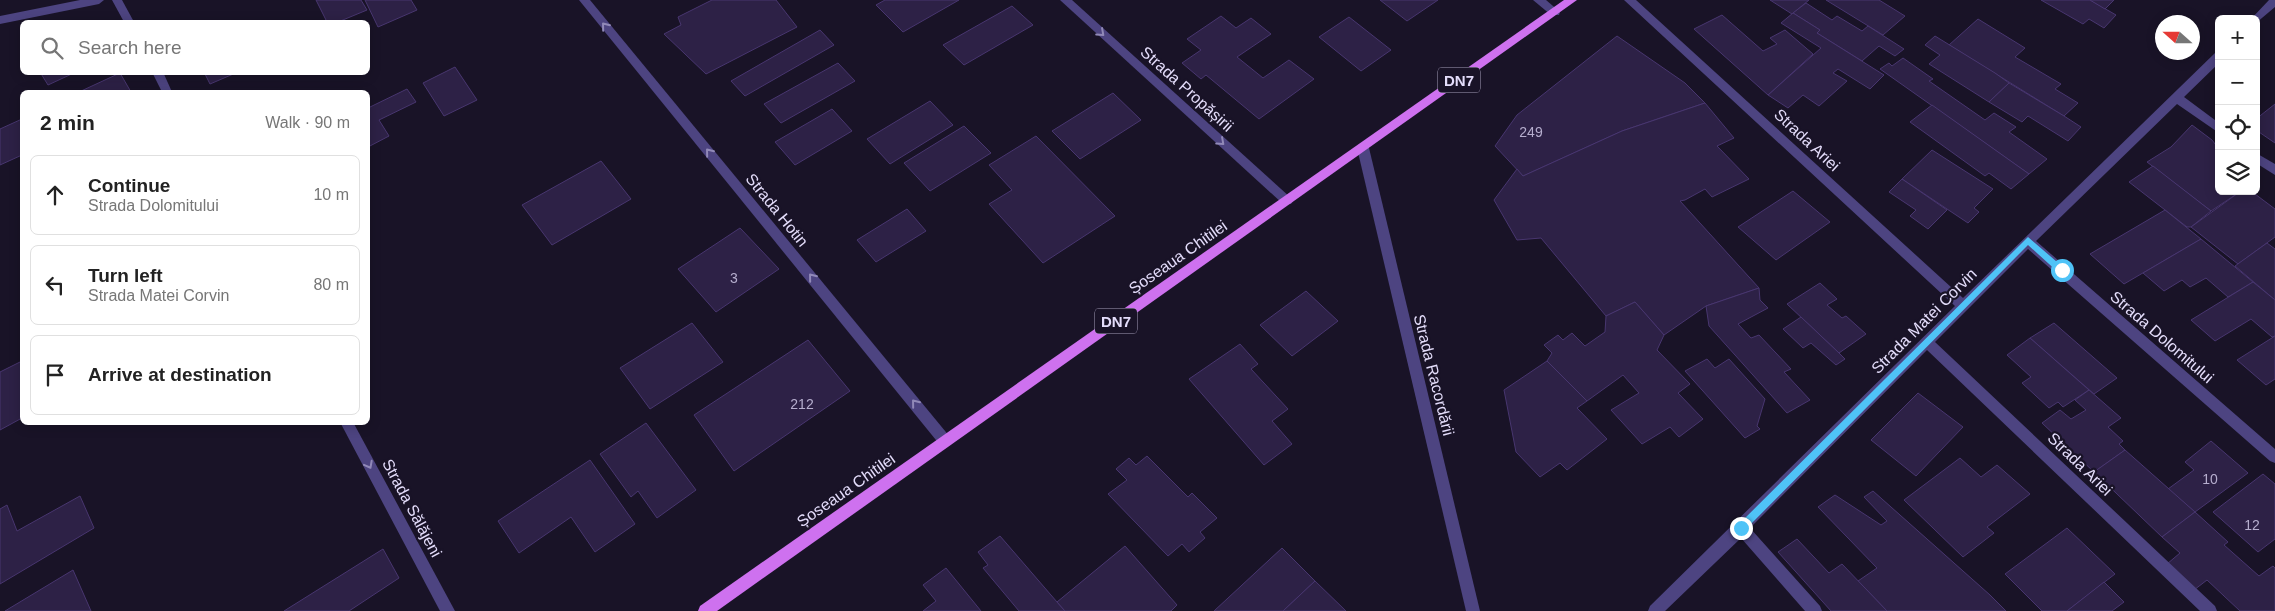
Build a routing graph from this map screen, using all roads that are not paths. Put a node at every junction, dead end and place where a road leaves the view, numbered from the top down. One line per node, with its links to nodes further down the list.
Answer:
1 (99, 0): 11 (street)
2 (117, 0): 12 (street)
3 (584, 0): 26 (street, Strada Hotin, one-way to 3)
4 (1065, 0): 21 (street, Strada Propășirii, one-way to 21)
5 (1538, 0): 9 (street)
6 (1572, 0): 9 (main road, Șoseaua Chitilei / DN7)
7 (1629, 0): 23 (street, Strada Ariei)
8 (2275, 1): 10 (street)
9 (1555, 12): 18 (main road, Șoseaua Chitilei / DN7)
10 (2260, 16)
11 (0, 20)
12 (129, 20)
13 (2215, 60): 16 (street, Strada Matei Corvin)
14 (158, 75): 15 (street)
15 (166, 90)
16 (2176, 97): 17 (street); 22 (street, Strada Matei Corvin)
17 (2215, 126)
18 (1363, 148): 21 (main road, Șoseaua Chitilei / DN7); 31 (street, Strada Racordării)
19 (2260, 160): 20 (street)
20 (2275, 170)
21 (1287, 202): 26 (main road, Șoseaua Chitilei / DN7)
22 (2028, 240): 23 (street, Strada Matei Corvin); 27 (street, Strada Dolomitului)
23 (1963, 306): 24 (street, Strada Matei Corvin)
24 (1926, 342): 28 (street, Strada Matei Corvin); 34 (street, Strada Ariei)
25 (348, 425): 29 (street, Strada Sălăjeni, one-way to 29)
26 (945, 441): 30 (main road, Șoseaua Chitilei / DN7)
27 (2275, 457)
28 (1741, 528): 32 (street, Strada Matei Corvin); 33 (street)
29 (448, 611)
30 (705, 611)
31 (1473, 611)
32 (1655, 611)
33 (1815, 611)
34 (2210, 611)

